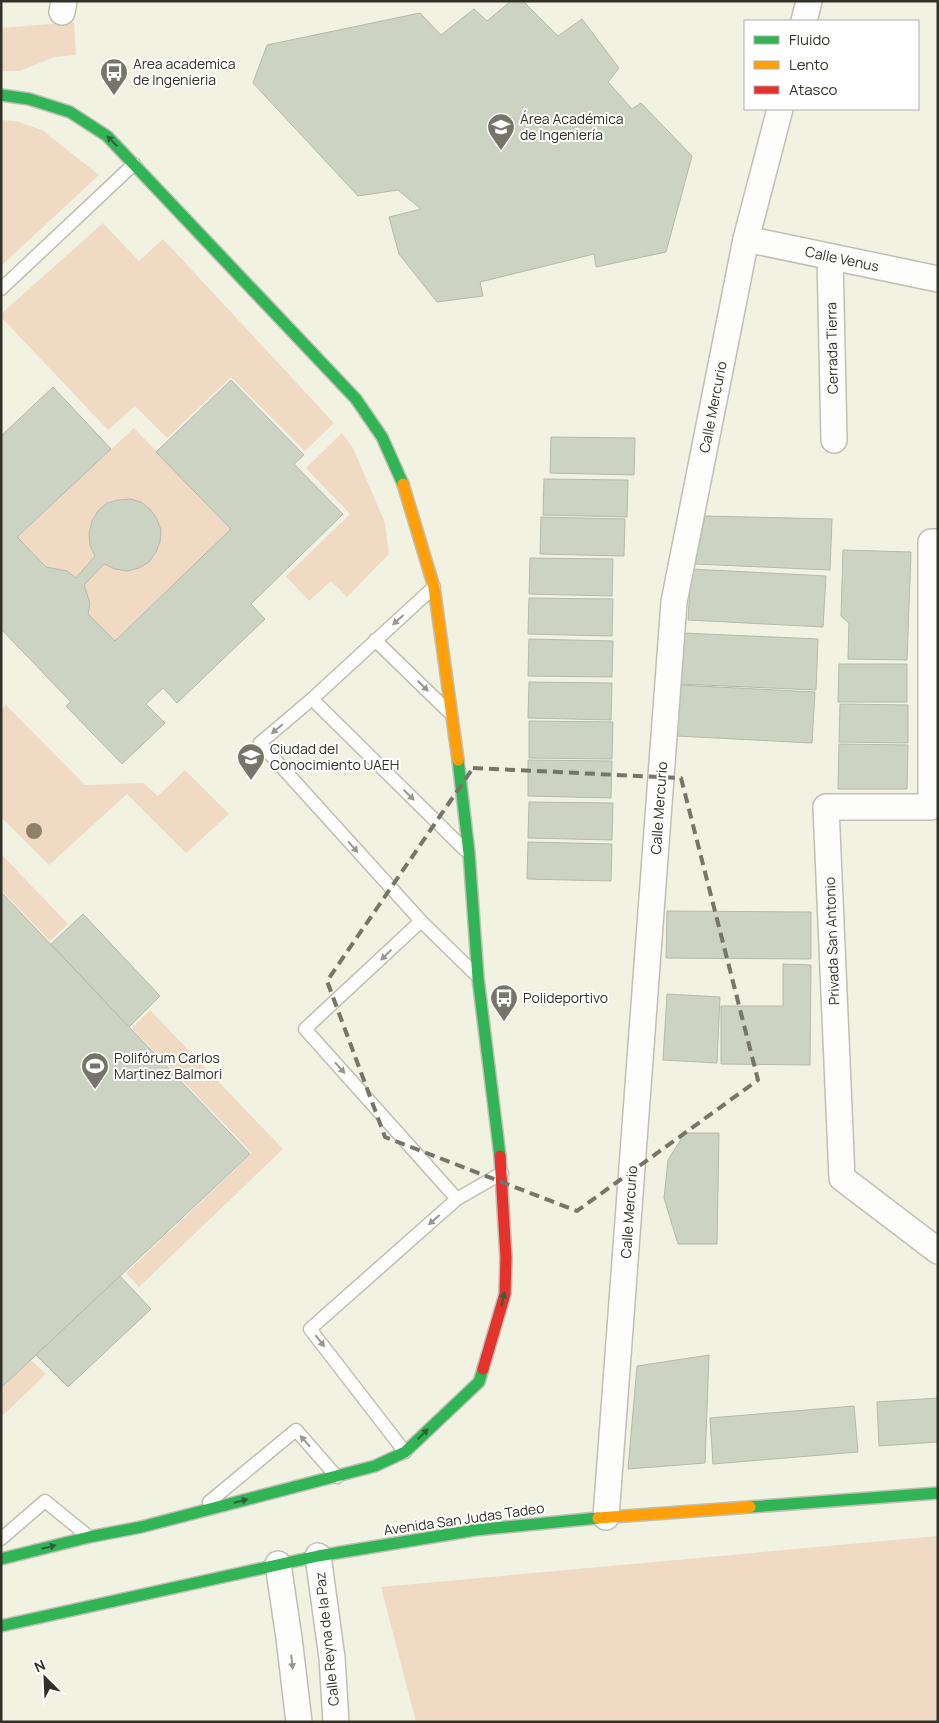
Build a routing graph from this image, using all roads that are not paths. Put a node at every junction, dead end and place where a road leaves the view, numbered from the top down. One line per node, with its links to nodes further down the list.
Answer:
1 (809, 1): 2 (street)
2 (804, 20)
3 (1, 95): 5 (street, one-way to 3)
4 (780, 110): 6 (street, Calle Mercurio)
5 (134, 164): 9 (lane); 12 (street)
6 (746, 239): 7 (street, Calle Venus); 26 (street, Calle Mercurio)
7 (830, 256): 8 (street, Calle Venus); 10 (street, Cerrada Tierra)
8 (938, 279)
9 (1, 289)
10 (834, 440)
11 (934, 542): 21 (street, Privada San Antonio)
12 (434, 587): 13 (lane, one-way to 13); 15 (street)
13 (375, 640): 14 (lane); 15 (lane, one-way to 15)
14 (312, 699): 16 (lane, one-way to 16); 17 (lane, one-way to 17)
15 (453, 715): 16 (street)
16 (469, 853): 18 (street)
17 (421, 921): 18 (lane); 20 (lane, one-way to 20)
18 (478, 978): 19 (street)
19 (502, 1173): 20 (lane); 22 (street, one-way to 19)
20 (457, 1199): 22 (lane, one-way to 22)
21 (938, 1251)
22 (405, 1452): 23 (street)
23 (337, 1477): 25 (street, one-way to 23); 25 (lane, one-way to 25)
24 (938, 1493): 26 (street, Avenida San Judas Tadeo)
25 (197, 1512): 27 (street)
26 (606, 1517): 29 (street, Avenida San Judas Tadeo)
27 (89, 1538): 28 (lane); 30 (street, one-way to 27)
28 (1, 1539)
29 (318, 1556): 31 (street, Avenida San Judas Tadeo); 34 (street, Calle Reyna de la Paz)
30 (1, 1559)
31 (278, 1564): 32 (street, Avenida San Judas Tadeo); 33 (street, one-way to 33)
32 (1, 1626)
33 (298, 1722)
34 (336, 1722)

